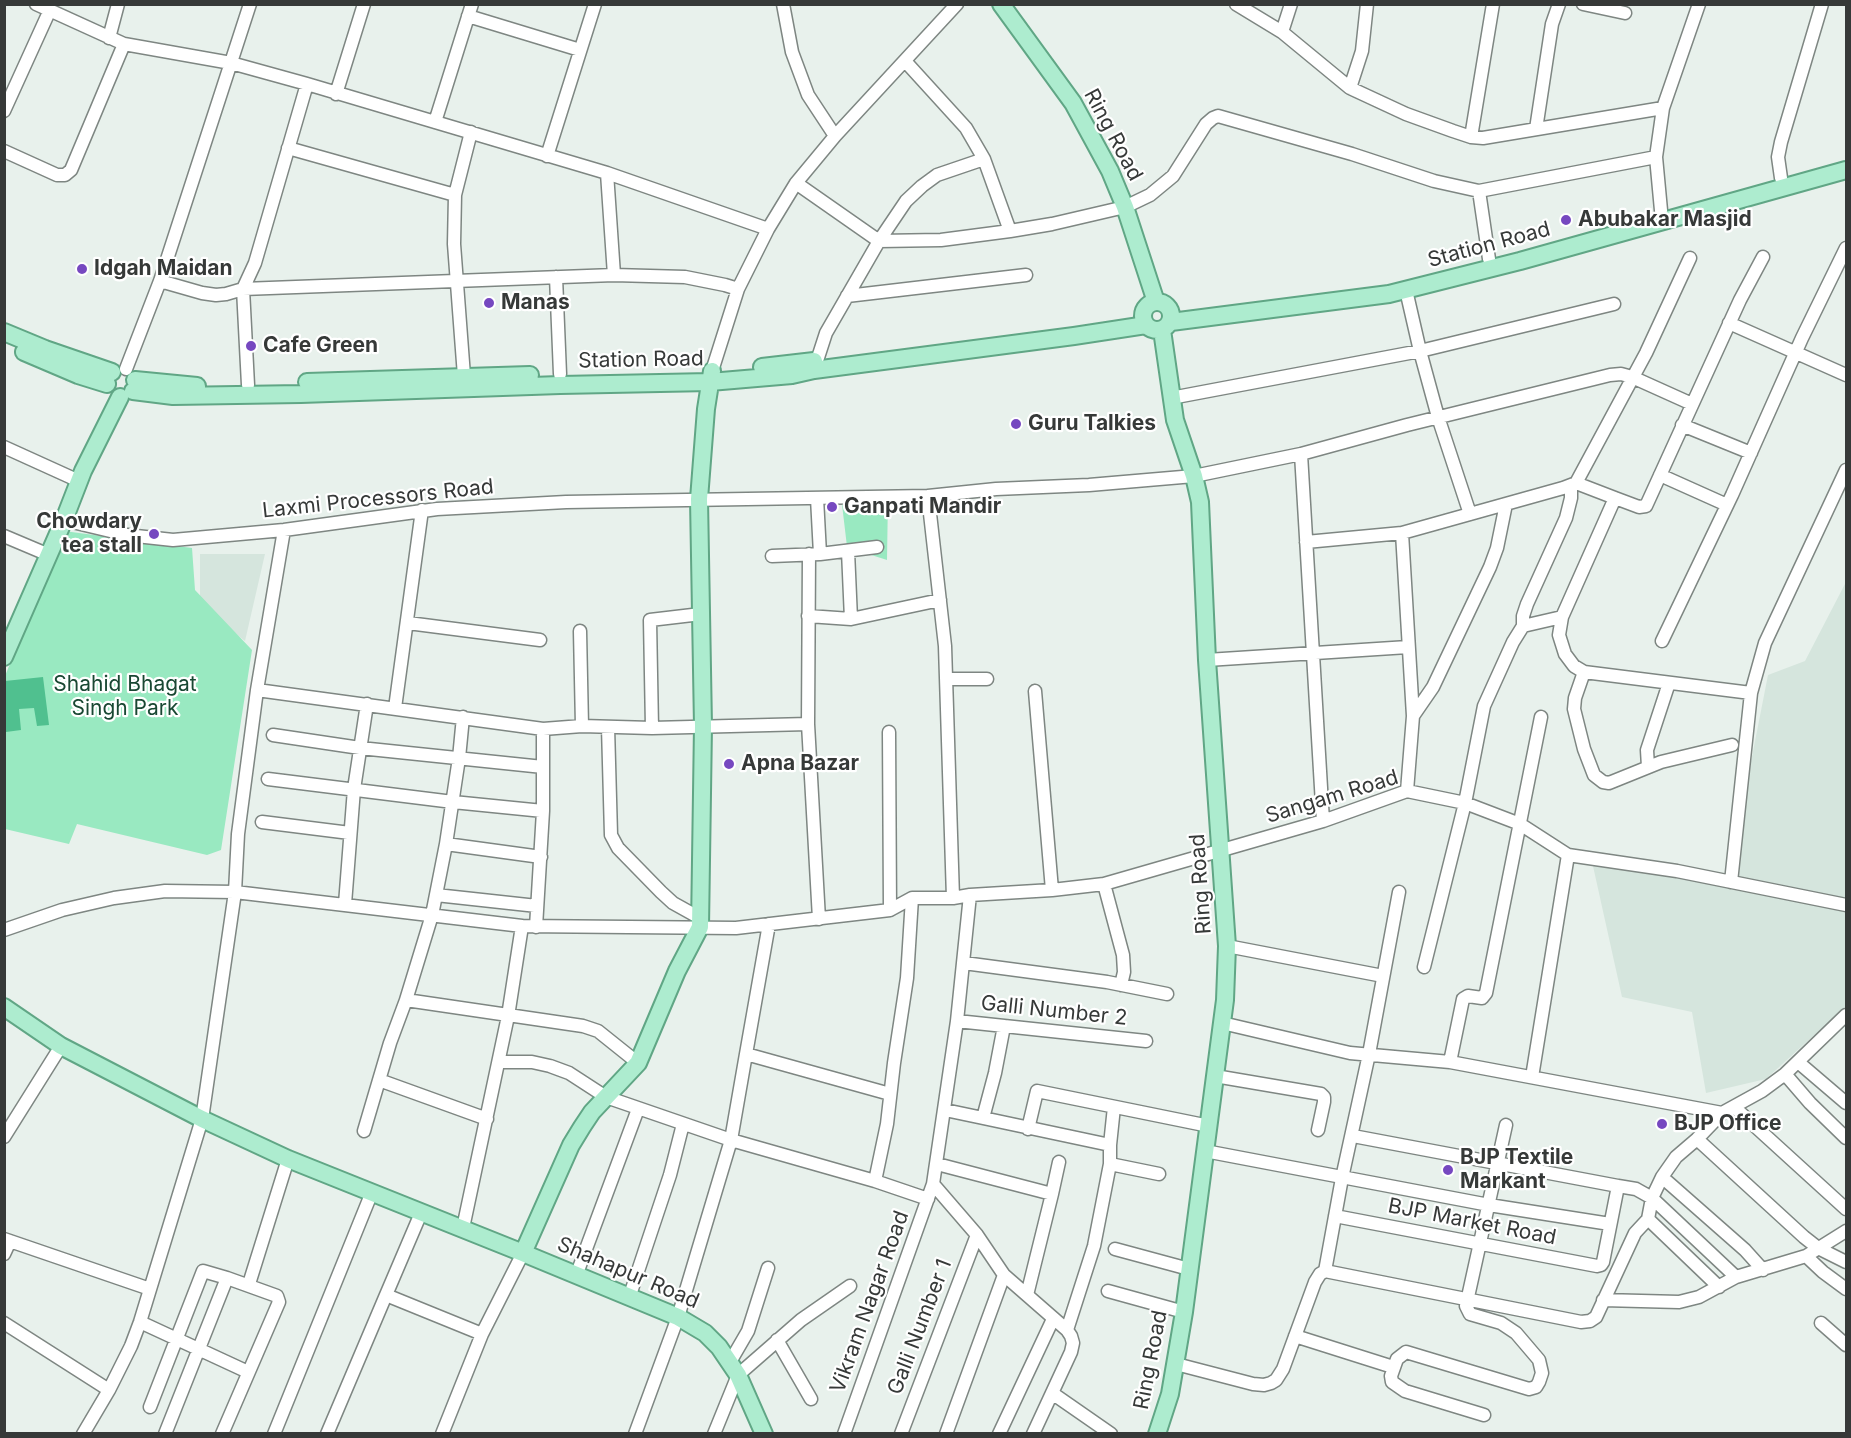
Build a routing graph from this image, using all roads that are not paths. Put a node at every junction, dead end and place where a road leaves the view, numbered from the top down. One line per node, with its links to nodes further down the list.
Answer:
1 (36, 4): 18 (street)
2 (118, 4): 21 (street)
3 (250, 4): 25 (street)
4 (364, 4): 28 (street)
5 (595, 4): 23 (street)
6 (783, 4): 34 (street)
7 (957, 4): 24 (street)
8 (1001, 4): 48 (main road, Ring Road)
9 (1236, 4): 20 (street)
10 (1291, 4): 20 (street)
11 (1367, 4): 27 (street)
12 (1493, 4): 35 (street)
13 (1559, 4): 32 (street)
14 (1582, 4): 19 (street)
15 (1699, 4): 29 (street)
16 (1822, 4): 44 (street)
17 (470, 10): 23 (street); 31 (street)
18 (50, 12): 21 (street); 30 (street)
19 (1625, 13)
20 (1282, 32): 27 (street)
21 (109, 38): 22 (street)
22 (124, 44): 25 (street); 37 (street)
23 (580, 50): 38 (street)
24 (905, 61): 34 (street); 40 (street)
25 (231, 63): 26 (street); 60 (street)
26 (307, 84): 28 (street); 36 (street)
27 (1350, 88): 35 (street)
28 (336, 94): 31 (street)
29 (1663, 108): 32 (street); 39 (street)
30 (4, 111)
31 (435, 122): 33 (street)
32 (1536, 129): 35 (street)
33 (471, 132): 38 (street); 47 (street)
34 (835, 136): 45 (street)
35 (1471, 137)
36 (288, 148): 47 (street); 62 (street)
37 (4, 151)
38 (547, 156): 43 (street)
39 (1656, 157): 46 (street); 49 (street)
40 (984, 159): 51 (street); 52 (street)
41 (1846, 162): 44 (main road, Station Road)
42 (1846, 170): 49 (main road, Station Road)
43 (607, 173): 50 (street); 58 (street)
44 (1781, 178): 49 (main road, Station Road)
45 (796, 183): 50 (street); 52 (street)
46 (1479, 191): 48 (street); 56 (street)
47 (455, 195): 61 (street)
48 (1125, 207): 51 (street); 67 (main road, Ring Road)
49 (1662, 217): 56 (main road, Station Road); 64 (main road, Station Road)
50 (768, 229): 63 (street)
51 (1010, 231): 52 (street)
52 (879, 241): 65 (street)
53 (1846, 248): 73 (street)
54 (1763, 257): 69 (street)
55 (1690, 258): 79 (street)
56 (1489, 260): 67 (main road, Station Road)
57 (1026, 274): 65 (street)
58 (614, 275): 59 (street); 63 (street)
59 (556, 277): 61 (street); 75 (street)
60 (160, 281): 62 (street); 80 (street)
61 (457, 282): 62 (street); 77 (street)
62 (243, 289): 81 (street)
63 (738, 290): 78 (street)
64 (1407, 290): 67 (main road, Station Road); 72 (street)
65 (847, 296): 74 (street)
66 (1614, 304): 72 (street)
67 (1165, 316): 68 (main road); 68 (main road); 82 (main road, Ring Road)
68 (1144, 320): 74 (main road, Station Road)
69 (1729, 323): 73 (street); 83 (street)
70 (4, 332): 80 (main road, Station Road)
71 (4, 344): 80 (main road, Station Road)
72 (1420, 351): 82 (street); 84 (street)
73 (1796, 352): 76 (street); 87 (street)
74 (816, 365): 78 (main road, Station Road)
75 (560, 374): 77 (main road, Station Road); 78 (main road, Station Road)
76 (1846, 375)
77 (464, 376): 81 (main road, Station Road)
78 (711, 376): 80 (main road, Station Road); 97 (main road)
79 (1632, 378): 83 (street); 84 (street, Laxmi Processors Road); 93 (street)
80 (122, 382): 81 (main road, Station Road); 92 (main road)
81 (248, 385)
82 (1171, 398): 91 (main road, Ring Road)
83 (1692, 404): 85 (street)
84 (1438, 417): 88 (street, Laxmi Processors Road); 101 (street)
85 (1682, 424): 87 (street); 90 (street)
86 (4, 447): 92 (street)
87 (1750, 453): 99 (street)
88 (1301, 454): 91 (street, Laxmi Processors Road); 106 (street)
89 (1846, 470): 132 (street)
90 (1660, 475): 96 (street); 99 (street)
91 (1194, 476): 94 (street, Laxmi Processors Road); 125 (main road, Ring Road)
92 (79, 481): 102 (main road)
93 (1574, 484): 96 (street); 98 (street); 118 (street)
94 (928, 496): 95 (street, Laxmi Processors Road); 112 (street)
95 (817, 498): 97 (street, Laxmi Processors Road); 109 (street)
96 (1615, 498): 115 (street)
97 (699, 499): 100 (street, Laxmi Processors Road); 113 (main road)
98 (1506, 504): 101 (street); 135 (street)
99 (1727, 505): 121 (street)
100 (422, 510): 103 (street, Laxmi Processors Road); 117 (street)
101 (1470, 514): 104 (street)
102 (64, 520): 103 (street, Laxmi Processors Road); 110 (main road)
103 (284, 530): 130 (street)
104 (1402, 533): 106 (street); 122 (street)
105 (4, 536): 110 (street)
106 (1306, 542): 123 (street)
107 (877, 548): 108 (street)
108 (848, 551): 109 (street); 116 (street)
109 (815, 554): 111 (street); 114 (street)
110 (49, 555): 124 (main road)
111 (772, 556)
112 (940, 600): 116 (street); 127 (street)
113 (701, 614): 140 (main road); 142 (street)
114 (808, 616): 116 (street); 138 (street)
115 (1562, 617): 118 (street); 126 (street)
116 (851, 619)
117 (408, 623): 120 (street); 134 (street)
118 (1523, 626): 155 (street)
119 (580, 631): 139 (street)
120 (540, 640)
121 (1662, 641)
122 (1408, 647): 123 (street); 135 (street)
123 (1311, 654): 125 (street); 157 (street)
124 (4, 657)
125 (1208, 660): 162 (main road, Ring Road)
126 (1584, 672): 129 (street); 150 (street)
127 (946, 679): 128 (street); 173 (street)
128 (987, 679)
129 (1669, 683): 132 (street); 150 (street)
130 (257, 690): 133 (street); 168 (street)
131 (1035, 691): 167 (street)
132 (1751, 693): 165 (street)
133 (367, 704): 134 (street); 147 (street)
134 (395, 708): 136 (street)
135 (1413, 716): 153 (street)
136 (463, 717): 143 (street); 148 (street)
137 (1541, 717): 159 (street)
138 (808, 724): 140 (street); 179 (street)
139 (582, 726): 141 (street); 143 (street)
140 (703, 726): 142 (street); 180 (main road)
141 (608, 727): 142 (street); 180 (street)
142 (652, 728)
143 (543, 729): 149 (street)
144 (889, 732): 177 (street)
145 (273, 735): 147 (street)
146 (1732, 745): 150 (street)
147 (360, 748): 148 (street); 152 (street)
148 (459, 758): 149 (street); 154 (street)
149 (543, 767): 156 (street)
150 (1648, 767)
151 (268, 779): 152 (street)
152 (354, 789): 154 (street); 160 (street)
153 (1407, 791): 155 (street, Sangam Road); 157 (street, Sangam Road)
154 (453, 802): 156 (street); 161 (street)
155 (1465, 803): 159 (street, Sangam Road); 187 (street)
156 (543, 811): 164 (street)
157 (1323, 821): 162 (street, Sangam Road)
158 (262, 822): 160 (street)
159 (1520, 824): 163 (street, Sangam Road); 203 (street)
160 (350, 833): 174 (street)
161 (446, 844): 164 (street); 170 (street)
162 (1221, 851): 166 (street, Sangam Road); 185 (main road, Ring Road)
163 (1568, 855): 165 (street, Sangam Road); 208 (street)
164 (541, 857): 176 (street)
165 (1731, 882): 175 (street, Sangam Road)
166 (1104, 884): 167 (street, Sangam Road); 189 (street)
167 (1052, 890): 171 (street, Sangam Road)
168 (235, 892): 174 (street); 184 (street); 219 (street)
169 (1399, 892): 188 (street)
170 (436, 895): 176 (street); 178 (street)
171 (970, 895): 173 (street, Sangam Road); 186 (street, Vikram Nagar Road)
172 (912, 898): 173 (street, Sangam Road); 177 (street); 210 (street)
173 (953, 898)
174 (345, 904): 178 (street)
175 (1846, 905)
176 (537, 906): 183 (street)
177 (890, 910): 179 (street)
178 (432, 915): 182 (street); 191 (street)
179 (819, 919): 181 (street)
180 (700, 922): 181 (street); 183 (street); 205 (main road)
181 (769, 924): 200 (street)
182 (522, 926): 183 (street); 194 (street)
183 (536, 927)
184 (4, 930)
185 (1227, 946): 188 (street); 196 (main road, Ring Road)
186 (964, 963): 189 (street); 195 (street, Vikram Nagar Road)
187 (1424, 967)
188 (1383, 976): 201 (street)
189 (1121, 985): 190 (street)
190 (1167, 994)
191 (406, 1000): 194 (street); 209 (street)
192 (4, 1007): 199 (main road, Shahapur Road)
193 (1846, 1015): 204 (street)
194 (508, 1016): 202 (street); 205 (street)
195 (957, 1021): 197 (street, Galli Number 2); 216 (street, Vikram Nagar Road)
196 (1222, 1023): 201 (street); 207 (main road, Ring Road)
197 (1004, 1026): 198 (street, Galli Number 2); 218 (street)
198 (1146, 1041)
199 (61, 1046): 219 (main road, Shahapur Road); 227 (street)
200 (746, 1054): 210 (street); 231 (street)
201 (1369, 1054): 203 (street); 228 (street)
202 (499, 1062): 211 (street); 220 (street)
203 (1450, 1062): 208 (street)
204 (1798, 1062): 206 (street); 212 (street)
205 (638, 1063): 211 (main road)
206 (1785, 1074): 214 (street); 229 (street)
207 (1215, 1076): 223 (main road, Ring Road); 225 (street)
208 (1532, 1077): 217 (street)
209 (379, 1080): 220 (street); 226 (street)
210 (890, 1094): 242 (street)
211 (606, 1097): 215 (street); 262 (main road)
212 (1846, 1103)
213 (1114, 1107): 223 (street); 224 (street); 232 (street)
214 (1734, 1107): 217 (street); 250 (street)
215 (639, 1109): 221 (street); 271 (street)
216 (945, 1110): 218 (street); 236 (street, Vikram Nagar Road)
217 (1722, 1113): 230 (street)
218 (983, 1118): 224 (street)
219 (202, 1119): 234 (main road, Shahapur Road); 277 (street)
220 (487, 1119): 255 (street)
221 (683, 1124): 231 (street); 282 (street)
222 (1506, 1125): 238 (street)
223 (1209, 1126): 233 (main road, Ring Road)
224 (1028, 1129): 232 (street)
225 (1318, 1130)
226 (364, 1131)
227 (5, 1134)
228 (1353, 1136): 238 (street); 241 (street)
229 (1846, 1138)
230 (1697, 1139): 240 (street); 260 (street)
231 (731, 1140): 242 (street); 286 (street)
232 (1110, 1145): 237 (street)
233 (1205, 1151): 241 (street); 267 (main road, Ring Road)
234 (288, 1159): 245 (main road, Shahapur Road); 274 (street)
235 (1059, 1162): 246 (street)
236 (936, 1164): 243 (street, Vikram Nagar Road); 246 (street)
237 (1110, 1164): 239 (street); 291 (street)
238 (1498, 1164): 244 (street); 249 (street)
239 (1159, 1174)
240 (1662, 1177): 247 (street); 268 (street)
241 (1342, 1178): 249 (street); 252 (street)
242 (875, 1181): 248 (street)
243 (933, 1184): 248 (street, Vikram Nagar Road); 257 (street)
244 (1618, 1186): 247 (street); 254 (street)
245 (372, 1192): 251 (main road, Shahapur Road); 312 (street)
246 (1052, 1194): 281 (street)
247 (1652, 1198): 253 (street); 272 (street)
248 (928, 1199): 318 (street, Vikram Nagar Road)
249 (1489, 1205): 254 (street); 259 (street)
250 (1846, 1209)
251 (421, 1213): 255 (main road, Shahapur Road); 280 (street)
252 (1335, 1216): 259 (street, BJP Market Road); 269 (street)
253 (1648, 1219): 276 (street); 284 (street)
254 (1610, 1224): 259 (street, BJP Market Road)
255 (463, 1228): 262 (main road, Shahapur Road)
256 (1846, 1231): 260 (street)
257 (977, 1235): 270 (street); 319 (street, Galli Number 1)
258 (7, 1240): 263 (street); 277 (street)
259 (1481, 1244): 283 (street)
260 (1818, 1248): 264 (street); 265 (street)
261 (1115, 1249): 267 (street)
262 (523, 1253): 271 (main road, Shahapur Road); 292 (street)
263 (4, 1254)
264 (1806, 1256): 268 (street); 278 (street)
265 (1846, 1262)
266 (768, 1268): 300 (street)
267 (1189, 1269): 285 (main road, Ring Road)
268 (1763, 1270): 272 (street)
269 (1325, 1271): 283 (street); 293 (street)
270 (1004, 1275): 281 (street); 308 (street)
271 (576, 1276): 282 (main road, Shahapur Road)
272 (1736, 1277): 276 (street)
273 (227, 1278): 274 (street); 294 (street); 297 (street)
274 (249, 1284): 301 (street)
275 (850, 1286): 295 (street)
276 (1719, 1287): 284 (street)
277 (150, 1288): 288 (street)
278 (1846, 1289)
279 (1108, 1291): 285 (street)
280 (386, 1295): 292 (street); 313 (street)
281 (1027, 1295): 287 (street)
282 (629, 1298): 286 (main road, Shahapur Road)
283 (1468, 1300): 284 (street); 299 (street)
284 (1603, 1300)
285 (1184, 1312): 298 (main road, Ring Road)
286 (678, 1317): 300 (main road, Shahapur Road); 315 (street)
287 (1053, 1319): 291 (street); 320 (street)
288 (140, 1322): 294 (street); 302 (street)
289 (4, 1323): 302 (street)
290 (1821, 1323): 296 (street)
291 (1067, 1330): 303 (street)
292 (482, 1334): 314 (street)
293 (1295, 1336): 298 (street); 299 (street)
294 (176, 1339): 297 (street); 305 (street)
295 (777, 1340): 300 (street); 304 (street)
296 (1846, 1344)
297 (199, 1349): 301 (street); 310 (street)
298 (1176, 1364): 322 (main road, Ring Road)
299 (1393, 1367): 306 (street)
300 (734, 1369): 316 (street); 317 (main road, Shahapur Road)
301 (248, 1371): 311 (street)
302 (109, 1390): 309 (street)
303 (1052, 1394): 307 (street); 321 (street)
304 (811, 1399)
305 (150, 1407)
306 (1484, 1415)
307 (1036, 1432)
308 (949, 1433)
309 (83, 1434)
310 (165, 1434)
311 (222, 1434)
312 (274, 1434)
313 (327, 1434)
314 (442, 1434)
315 (636, 1434)
316 (714, 1434)
317 (764, 1434)
318 (844, 1434)
319 (901, 1434)
320 (999, 1434)
321 (1111, 1434)
322 (1157, 1434)

